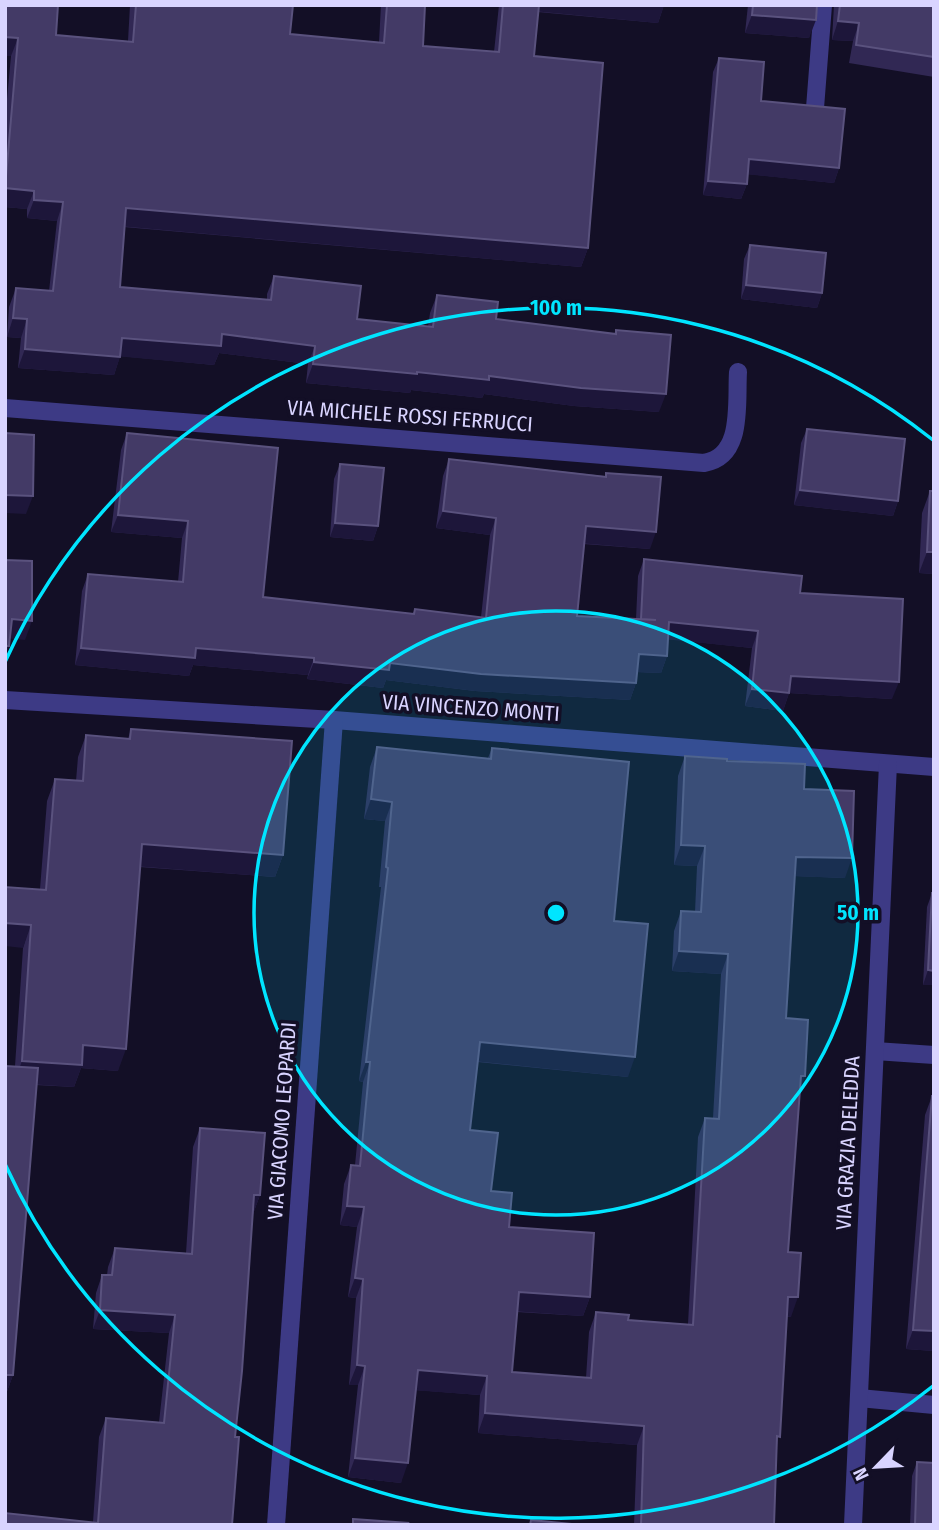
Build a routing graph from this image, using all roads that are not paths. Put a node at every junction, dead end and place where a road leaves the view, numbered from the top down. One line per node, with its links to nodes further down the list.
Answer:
1 (823, 5): 2 (street)
2 (815, 108)
3 (738, 372): 4 (street, VIA MICHELE ROSSI FERRUCCI)
4 (5, 408)
5 (5, 700): 6 (street, VIA VINCENZO MONTI)
6 (334, 720): 7 (street, VIA VINCENZO MONTI); 13 (street, VIA GIACOMO LEOPARDI)
7 (888, 764): 8 (street, VIA VINCENZO MONTI); 9 (street, VIA GRAZIA DELEDDA)
8 (934, 767)
9 (875, 1051): 10 (street); 11 (street, VIA GRAZIA DELEDDA)
10 (934, 1055)
11 (859, 1398): 12 (street); 14 (street, VIA GRAZIA DELEDDA)
12 (934, 1405)
13 (276, 1525)
14 (853, 1525)

